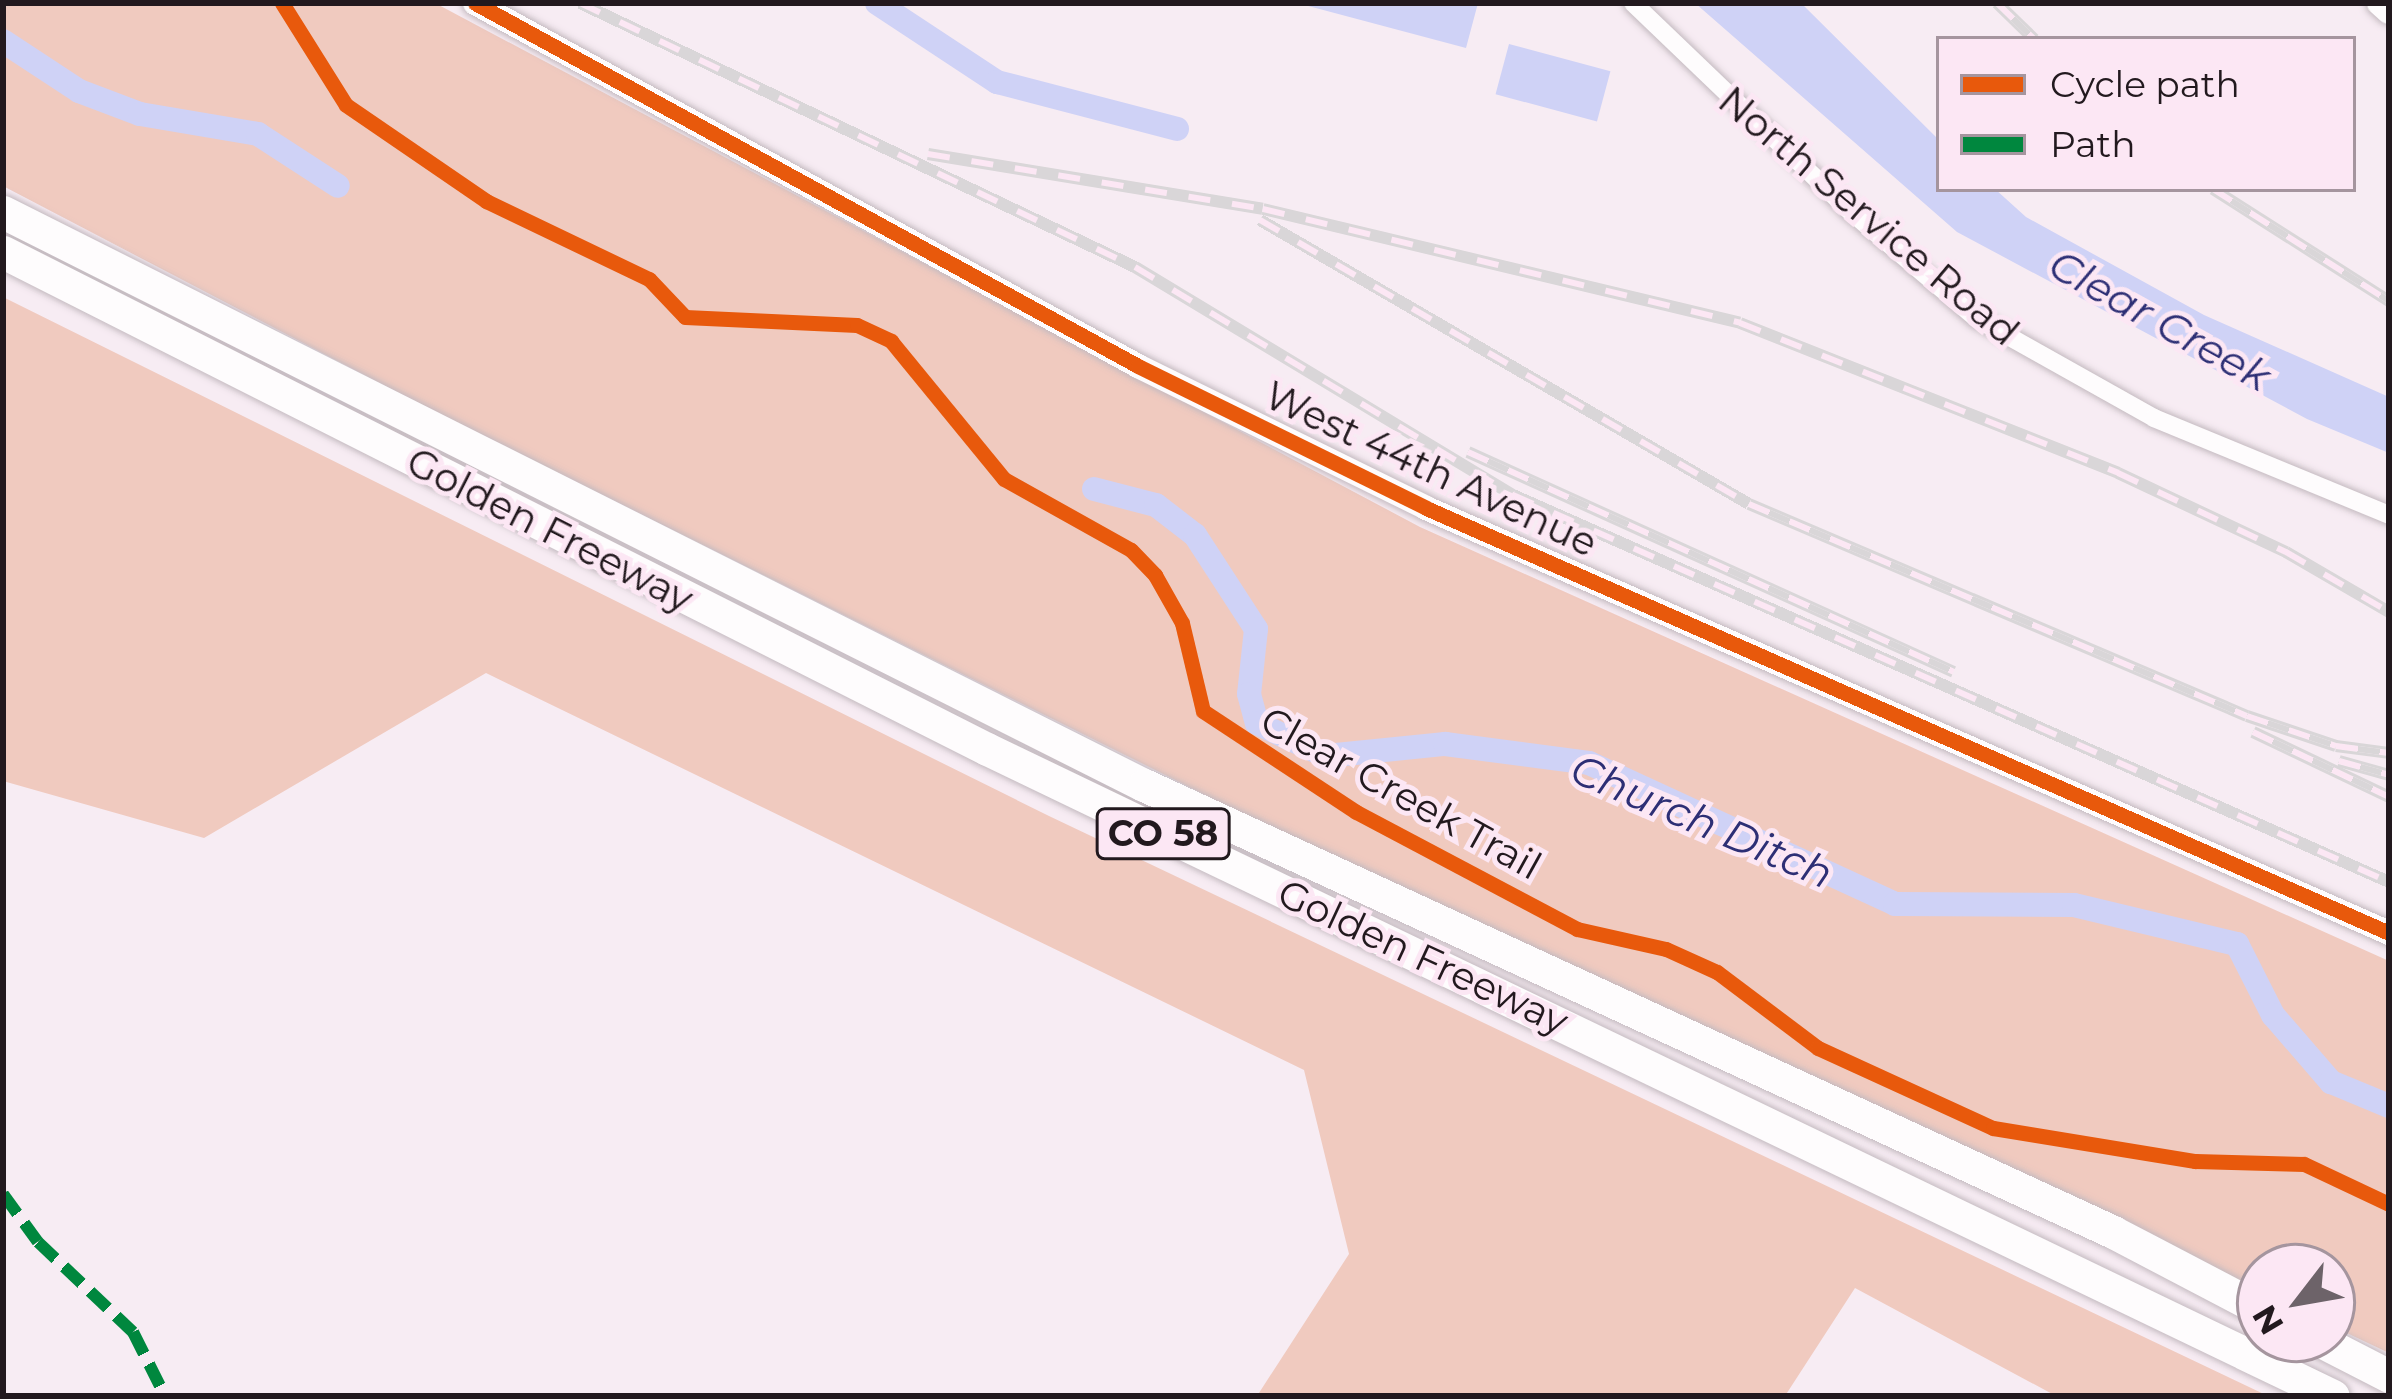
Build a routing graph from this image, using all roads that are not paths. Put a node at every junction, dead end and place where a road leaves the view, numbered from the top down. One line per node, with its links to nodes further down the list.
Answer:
1 (476, 3): 8 (street, West 44th Avenue)
2 (1633, 3): 7 (street, North Service Road)
3 (2379, 3): 4 (street)
4 (2389, 12)
5 (3, 212): 9 (highway, Golden Freeway / CO 58)
6 (3, 252): 12 (highway, Golden Freeway / CO 58)
7 (2389, 515)
8 (2389, 933)
9 (2236, 1296)
10 (2356, 1359): 11 (highway)
11 (2389, 1376)
12 (2333, 1396)

